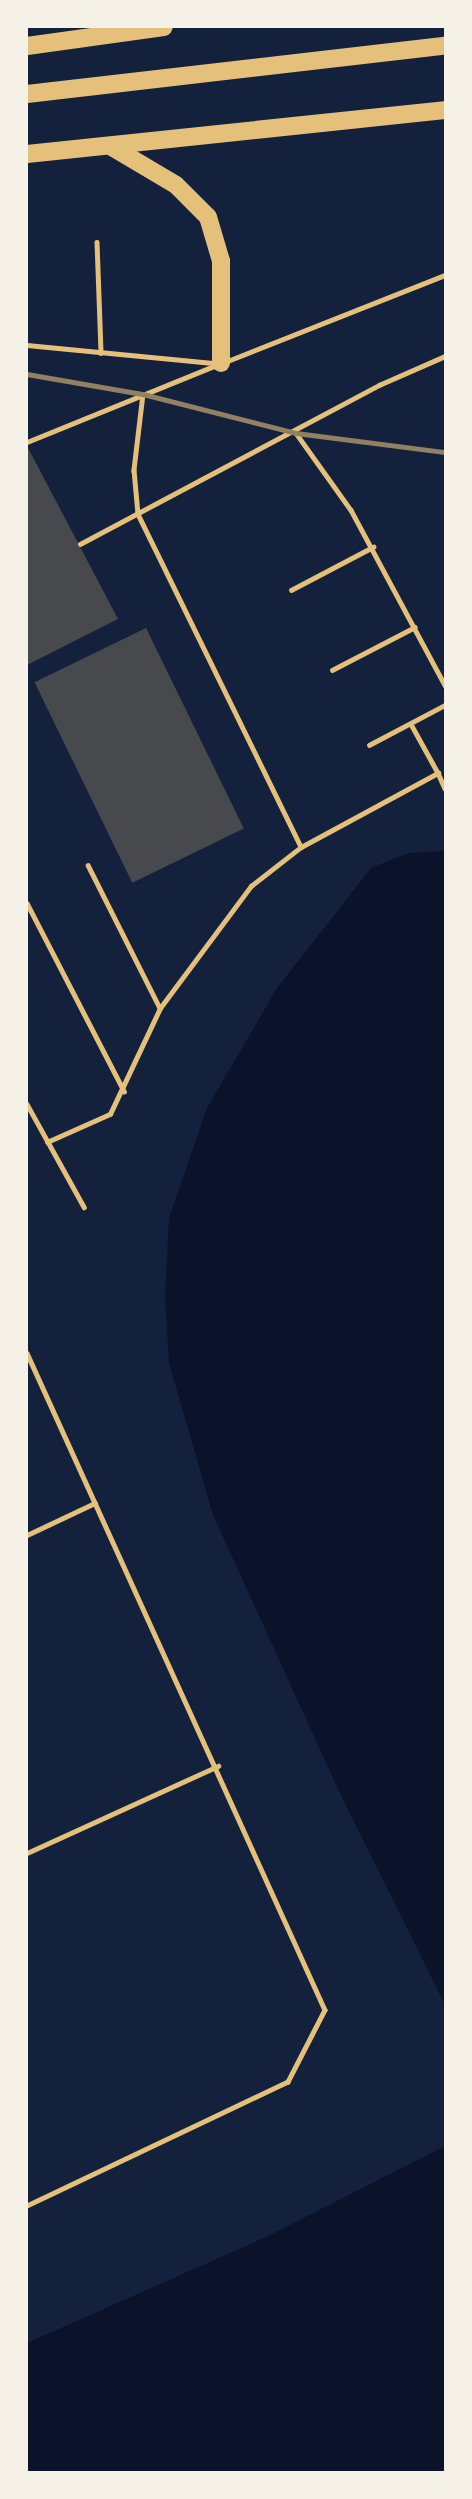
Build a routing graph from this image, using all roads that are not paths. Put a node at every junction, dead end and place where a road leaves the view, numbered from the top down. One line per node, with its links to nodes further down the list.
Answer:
1 (164, 27): 2 (highway)
2 (27, 46)
3 (445, 46): 4 (highway)
4 (27, 94)
5 (445, 110): 6 (highway)
6 (112, 147): 7 (highway); 13 (highway)
7 (27, 154)
8 (97, 242): 11 (lane)
9 (445, 274): 13 (lane)
10 (27, 345): 11 (lane)
11 (101, 353): 13 (lane)
12 (445, 356): 15 (lane)
13 (221, 363): 14 (lane)
14 (143, 394): 16 (lane); 17 (lane)
15 (296, 433): 17 (lane); 19 (lane)
16 (27, 442)
17 (138, 514): 18 (lane); 29 (lane)
18 (80, 544)
19 (373, 547): 20 (lane); 21 (lane)
20 (291, 590)
21 (415, 627): 22 (lane); 23 (lane)
22 (332, 670)
23 (445, 685)
24 (445, 705): 25 (lane)
25 (411, 724): 26 (lane); 27 (lane)
26 (369, 745)
27 (438, 773): 28 (lane); 29 (lane)
28 (445, 789)
29 (301, 847): 32 (lane)
30 (88, 865): 32 (lane)
31 (27, 903): 33 (lane)
32 (160, 1008): 33 (lane)
33 (124, 1091): 35 (lane)
34 (27, 1104): 35 (lane)
35 (47, 1142): 36 (lane)
36 (84, 1207)
37 (27, 1353): 38 (lane)
38 (95, 1503): 39 (lane); 40 (lane)
39 (27, 1535)
40 (218, 1766): 41 (lane); 42 (lane)
41 (27, 1853)
42 (27, 2206)

